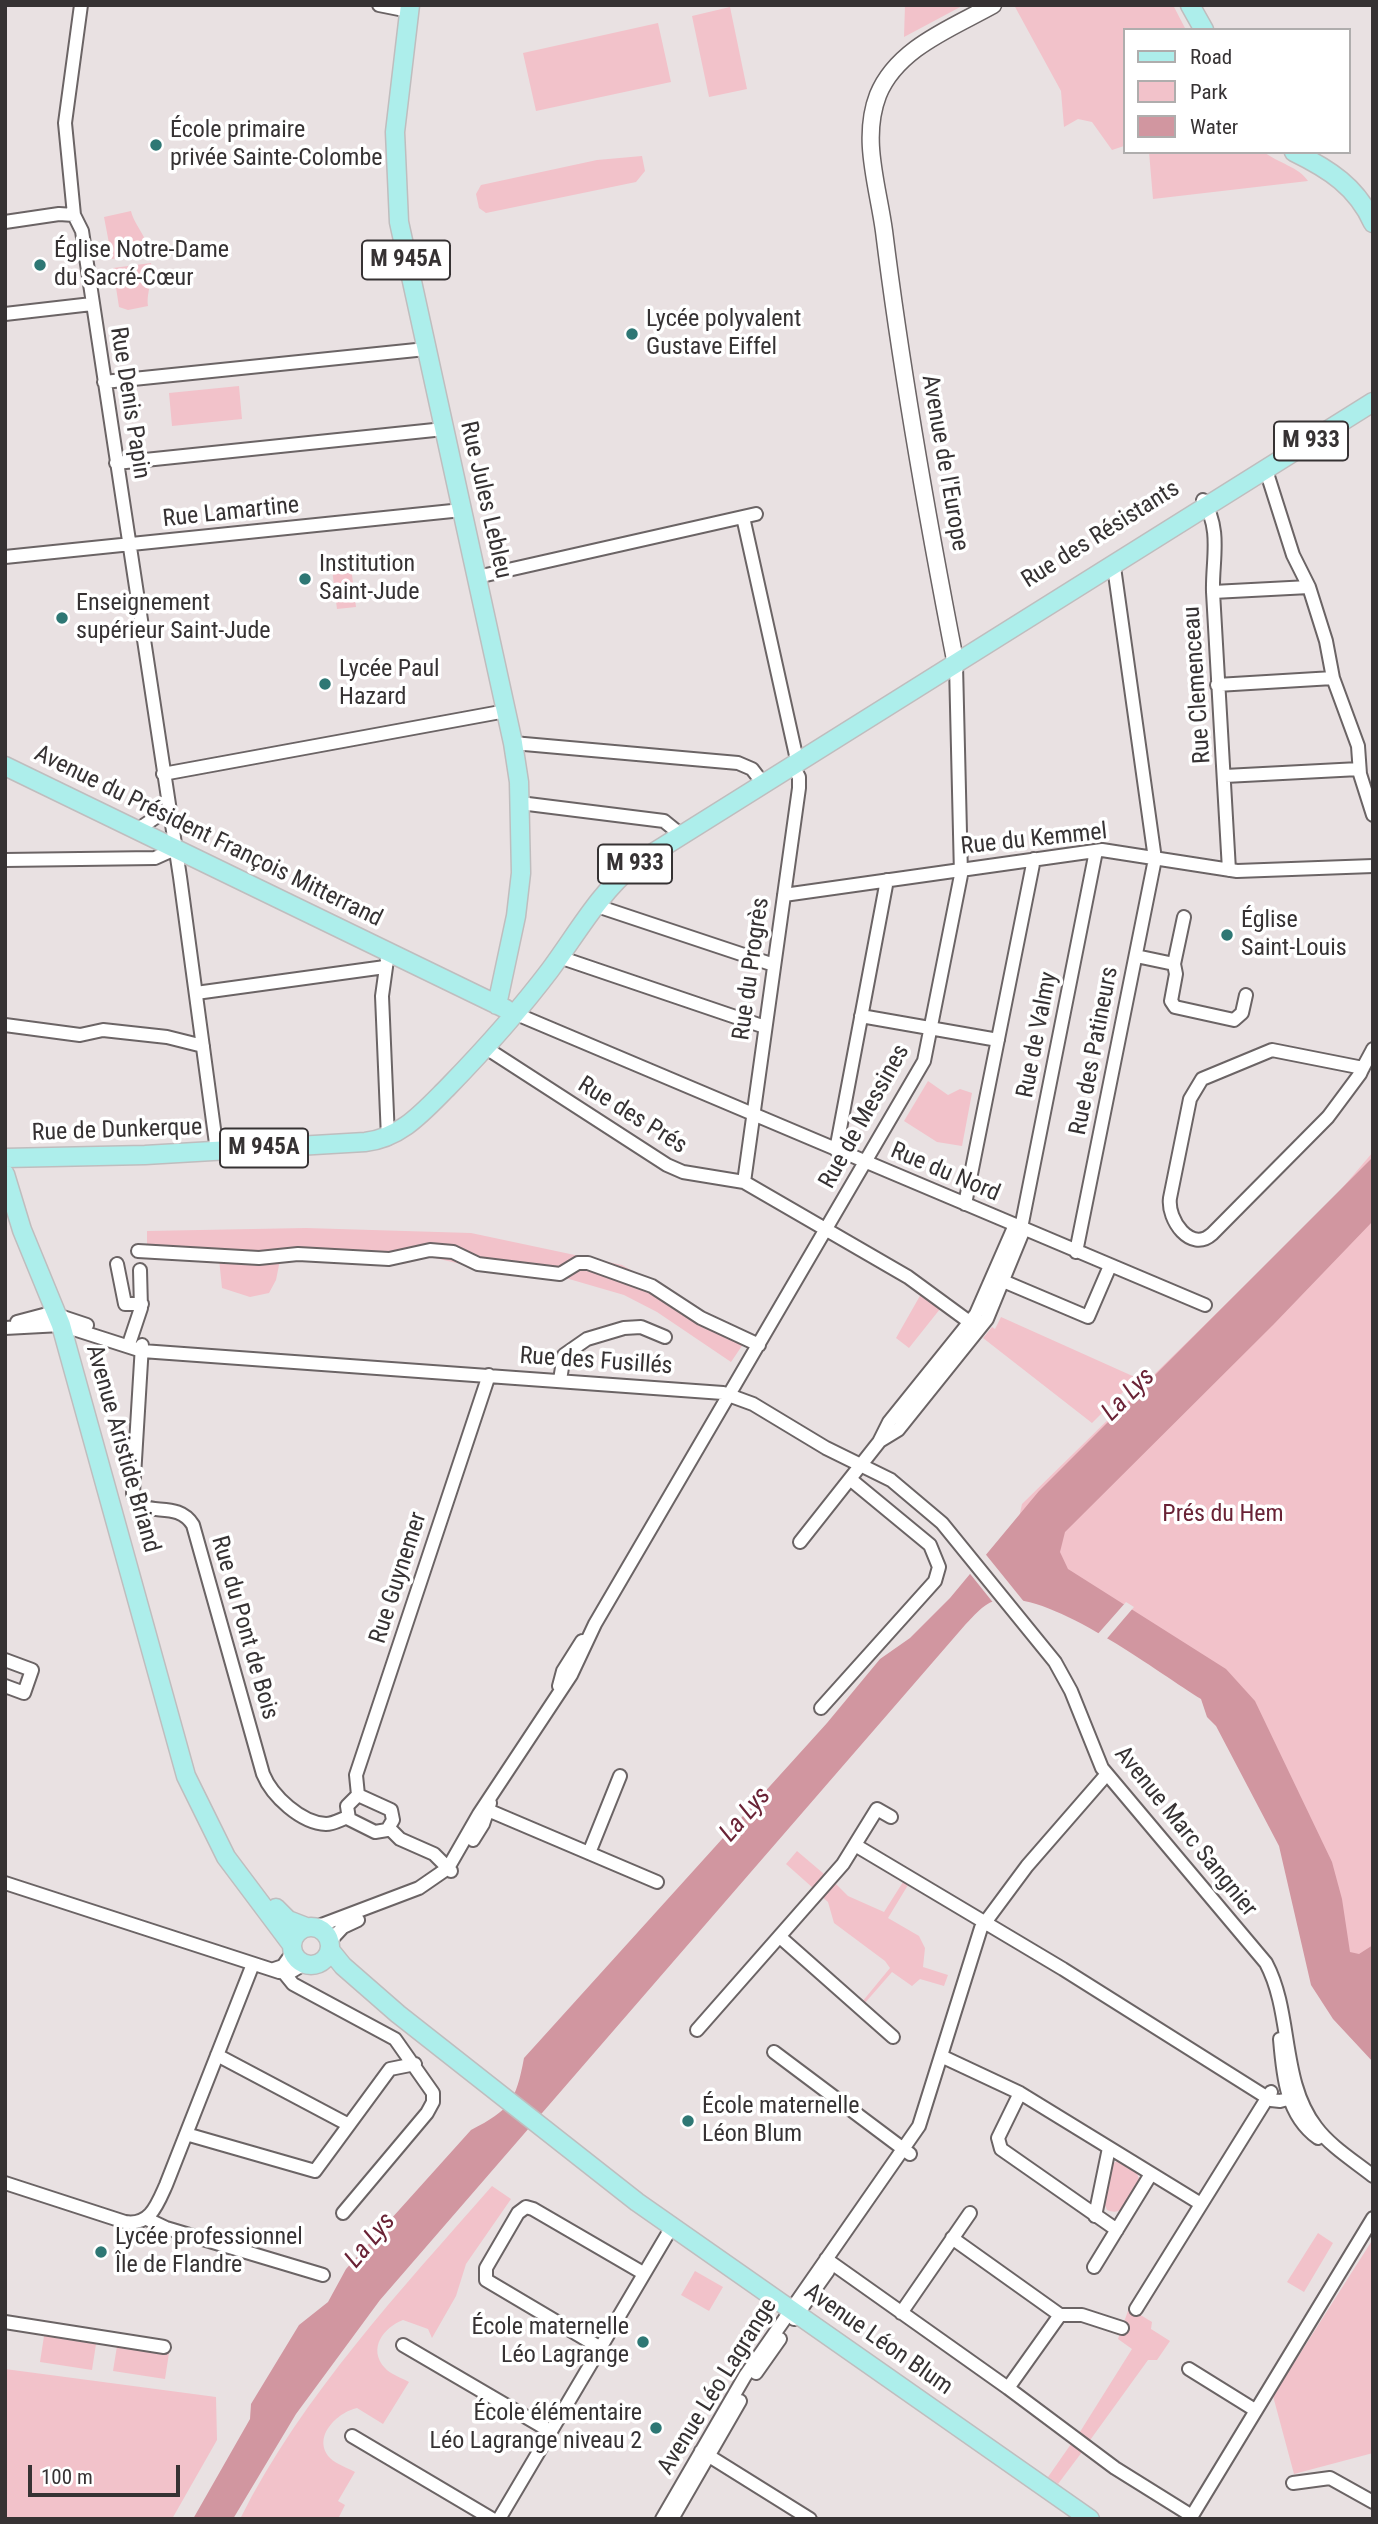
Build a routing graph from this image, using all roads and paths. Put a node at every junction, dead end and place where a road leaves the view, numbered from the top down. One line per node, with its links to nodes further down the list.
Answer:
1 (81, 5): 9 (street, Rue Denis Papin)
2 (379, 5): 6 (street)
3 (980, 5): 12 (street, Avenue de l'Europe)
4 (993, 5): 12 (street, Avenue de l'Europe)
5 (1190, 5): 7 (main road)
6 (409, 8): 15 (main road, Rue Jules Lebleu / M 945A)
7 (1203, 28)
8 (1298, 154): 11 (main road)
9 (74, 215): 10 (street); 13 (street, Rue Denis Papin)
10 (5, 222)
11 (1373, 223)
12 (888, 268): 32 (street, Avenue de l'Europe)
13 (93, 304): 14 (street); 16 (street, Rue Denis Papin)
14 (5, 314)
15 (425, 349): 16 (street); 19 (main road, Rue Jules Lebleu / M 945A)
16 (104, 382): 20 (street, Rue Denis Papin)
17 (1373, 393): 22 (main road, Rue des Résistants)
18 (1373, 402): 21 (main road, Rue des Résistants / M 933)
19 (444, 429): 20 (street); 23 (main road, Rue Jules Lebleu / M 945A)
20 (116, 463): 26 (street, Rue Denis Papin)
21 (1266, 470): 22 (main road, Rue des Résistants / M 933); 30 (street)
22 (1205, 504): 28 (main road, Rue des Résistants / M 933); 31 (street, Rue Clemenceau); 32 (main road, Rue des Résistants)
23 (462, 510): 26 (street, Rue Lamartine); 29 (main road, Rue Jules Lebleu / M 945A)
24 (757, 514): 25 (street)
25 (743, 517): 29 (street); 37 (street, Rue du Progrès)
26 (129, 545): 27 (street, Rue Lamartine); 40 (street, Rue Denis Papin)
27 (5, 557)
28 (1114, 567): 32 (main road, Rue des Résistants / M 933); 51 (street, Rue des Patineurs)
29 (477, 576): 35 (main road, Rue Jules Lebleu / M 945A)
30 (1308, 587): 31 (street); 33 (street)
31 (1213, 592): 34 (street, Rue Clemenceau)
32 (956, 661): 37 (main road, Rue des Résistants / M 933); 54 (street, Rue de Messines)
33 (1333, 678): 34 (street); 39 (street)
34 (1217, 685): 41 (street, Rue Clemenceau)
35 (506, 711): 36 (main road, Rue Jules Lebleu / M 945A); 40 (street)
36 (513, 743): 42 (street); 43 (main road, Rue Jules Lebleu / M 945A)
37 (795, 762): 42 (main road, Rue des Résistants / M 933); 57 (street, Rue du Progrès)
38 (5, 766): 46 (main road, Avenue du Président François Mitterrand)
39 (1359, 769): 41 (street); 45 (street)
40 (163, 774): 44 (street, Rue Denis Papin)
41 (1225, 776): 55 (street, Rue Clemenceau)
42 (762, 782): 47 (main road, Rue des Résistants / M 933)
43 (520, 803): 47 (street); 67 (main road, Rue Jules Lebleu / M 945A)
44 (168, 809): 46 (street); 48 (street, Rue Denis Papin)
45 (1373, 815)
46 (137, 830): 48 (main road, Avenue du Président François Mitterrand)
47 (680, 834): 58 (main road, Rue des Résistants / M 933)
48 (175, 849): 52 (street); 62 (main road, Avenue du Président François Mitterrand); 65 (street, Rue Denis Papin)
49 (1096, 850): 50 (street, Rue du Kemmel); 51 (street, Rue du Kemmel); 87 (street, Rue de Valmy)
50 (1034, 859): 54 (street, Rue du Kemmel); 73 (street)
51 (1155, 859): 55 (street, Rue du Kemmel); 60 (street, Rue des Patineurs)
52 (5, 860)
53 (1373, 866): 55 (street, Rue du Kemmel)
54 (961, 869): 56 (street, Rue du Kemmel); 72 (street, Rue de Messines)
55 (1229, 870)
56 (887, 880): 57 (street, Rue du Kemmel); 69 (street)
57 (784, 895): 64 (street, Rue du Progrès)
58 (597, 906): 61 (main road, Rue des Résistants / M 933); 64 (street)
59 (1184, 917): 63 (street)
60 (1136, 956): 63 (street); 90 (street, Rue des Patineurs)
61 (559, 957): 68 (main road, Rue des Résistants / M 933); 71 (street)
62 (387, 960): 65 (street); 67 (main road, Avenue du Président François Mitterrand); 79 (street)
63 (1174, 964): 66 (street)
64 (774, 965): 71 (street, Rue du Progrès)
65 (196, 993): 74 (street, Rue Denis Papin)
66 (1246, 995)
67 (497, 1005): 68 (main road, Avenue du Président François Mitterrand)
68 (514, 1013): 75 (main road, Rue de Dunkerque / M 945A); 78 (street, Rue du Nord)
69 (861, 1016): 72 (street); 80 (street)
70 (5, 1025): 74 (street)
71 (765, 1027): 78 (street, Rue du Progrès)
72 (932, 1028): 73 (street); 83 (street, Rue de Messines)
73 (998, 1040): 86 (street)
74 (203, 1046): 81 (street, Rue Denis Papin)
75 (486, 1048): 79 (main road, Rue de Dunkerque / M 945A); 85 (street, Rue des Prés)
76 (1373, 1049): 77 (street)
77 (1363, 1068): 77 (street)
78 (752, 1115): 80 (street, Rue du Nord); 85 (street, Rue du Progrès)
79 (388, 1138): 81 (main road, Rue de Dunkerque / M 945A)
80 (836, 1150): 83 (street, Rue du Nord)
81 (217, 1151): 82 (main road, Rue de Dunkerque / M 945A)
82 (5, 1158)
83 (866, 1162): 86 (street, Rue du Nord); 88 (street, Rue de Messines)
84 (5, 1174): 97 (main road, Avenue Aristide Briand)
85 (744, 1182): 88 (street, Rue des Prés)
86 (965, 1204): 87 (street, Rue du Nord)
87 (1020, 1227): 90 (street, Rue du Nord); 94 (street); 98 (street)
88 (827, 1230): 98 (street, Rue des Prés); 101 (street, Rue de Messines)
89 (138, 1251): 101 (street)
90 (1076, 1252): 92 (street, Rue du Nord)
91 (117, 1265): 95 (street)
92 (1110, 1266): 94 (street); 96 (street, Rue du Nord)
93 (140, 1270): 95 (street)
94 (1003, 1281): 98 (street)
95 (142, 1304): 102 (street)
96 (1205, 1305)
97 (59, 1319): 99 (street); 102 (street, Rue des Fusillés); 110 (main road, Avenue Aristide Briand)
98 (975, 1326): 106 (street)
99 (5, 1327)
100 (665, 1337): 104 (street)
101 (759, 1345): 105 (street, Rue de Messines)
102 (135, 1346): 103 (street, Rue des Fusillés); 118 (street, Rue du Pont de Bois)
103 (489, 1375): 104 (street, Rue des Fusillés); 116 (street, Rue Guynemer)
104 (560, 1380): 105 (street, Rue des Fusillés)
105 (729, 1394): 106 (street, Rue des Fusillés); 117 (street, Rue de Messines)
106 (861, 1465): 107 (street); 109 (street, Rue des Fusillés)
107 (850, 1479): 108 (street); 113 (street)
108 (800, 1542)
109 (964, 1548): 114 (street, Avenue Marc Sangnier)
110 (136, 1587): 127 (main road, Avenue Aristide Briand); 129 (main road, Avenue Aristide Briand)
111 (5, 1660): 112 (street)
112 (5, 1686)
113 (821, 1708)
114 (1107, 1774): 126 (street, Avenue Léo Lagrange); 139 (street, Avenue Marc Sangnier)
115 (620, 1776): 122 (street)
116 (358, 1795): 118 (street, Rue Guynemer); 120 (street)
117 (485, 1809): 122 (street); 123 (street, Rue de Messines)
118 (348, 1817): 120 (street)
119 (891, 1817): 121 (street)
120 (389, 1828): 123 (street)
121 (855, 1845): 126 (street); 128 (street)
122 (589, 1853): 124 (street)
123 (449, 1869): 127 (street); 129 (street)
124 (657, 1882)
125 (5, 1883): 130 (street)
126 (984, 1923): 136 (street, Avenue Léo Lagrange); 141 (street)
127 (311, 1927): 129 (main road); 129 (main road, Avenue Aristide Briand)
128 (780, 1937): 132 (street); 133 (street)
129 (311, 1953): 131 (street); 138 (main road, Avenue Aristide Briand)
130 (253, 1964): 131 (street); 135 (street)
131 (278, 1970): 137 (street)
132 (697, 2030)
133 (893, 2037)
134 (774, 2052): 145 (street)
135 (217, 2055): 142 (street); 143 (street)
136 (941, 2056): 140 (street); 145 (street, Avenue Léo Lagrange)
137 (415, 2064): 142 (street); 150 (street)
138 (475, 2075): 155 (main road, Avenue Léon Blum)
139 (1293, 2093): 141 (street); 147 (street, Avenue Marc Sangnier)
140 (1020, 2094): 144 (street); 152 (street)
141 (1269, 2095): 149 (street)
142 (349, 2125): 143 (street)
143 (186, 2134): 153 (street)
144 (1109, 2148): 146 (street); 152 (street)
145 (907, 2152): 158 (street, Avenue Léo Lagrange)
146 (1151, 2174): 149 (street); 156 (street)
147 (1373, 2176)
148 (5, 2183): 153 (street)
149 (1201, 2204): 162 (street)
150 (343, 2213)
151 (970, 2213): 157 (street)
152 (1095, 2216): 156 (street)
153 (147, 2218): 161 (street)
154 (1373, 2218): 173 (street)
155 (671, 2228): 160 (street); 164 (main road, Avenue Léon Blum)
156 (1116, 2230): 159 (street)
157 (952, 2238): 163 (street); 165 (street)
158 (830, 2261): 163 (street); 164 (street, Avenue Léo Lagrange)
159 (1094, 2267)
160 (643, 2273): 170 (street); 170 (street)
161 (323, 2275)
162 (1136, 2309)
163 (901, 2313): 172 (street)
164 (792, 2315): 176 (street, Avenue Léo Lagrange); 185 (main road, Avenue Léon Blum); 186 (main road, Avenue Léon Blum)
165 (1059, 2315): 167 (street); 172 (street)
166 (5, 2322): 169 (street)
167 (1122, 2328)
168 (403, 2345): 174 (street)
169 (164, 2347)
170 (599, 2347): 174 (street)
171 (1189, 2369): 173 (street)
172 (1008, 2388): 179 (street)
173 (1255, 2410): 179 (street)
174 (550, 2431): 181 (street)
175 (352, 2436): 180 (street)
176 (705, 2453): 182 (street, Avenue Léo Lagrange); 183 (street, Avenue Léo Lagrange); 184 (street)
177 (1293, 2483): 178 (street)
178 (1373, 2502)
179 (1191, 2518)
180 (492, 2519)
181 (499, 2519)
182 (662, 2519)
183 (672, 2519)
184 (810, 2519)
185 (1079, 2519)
186 (1090, 2519)

